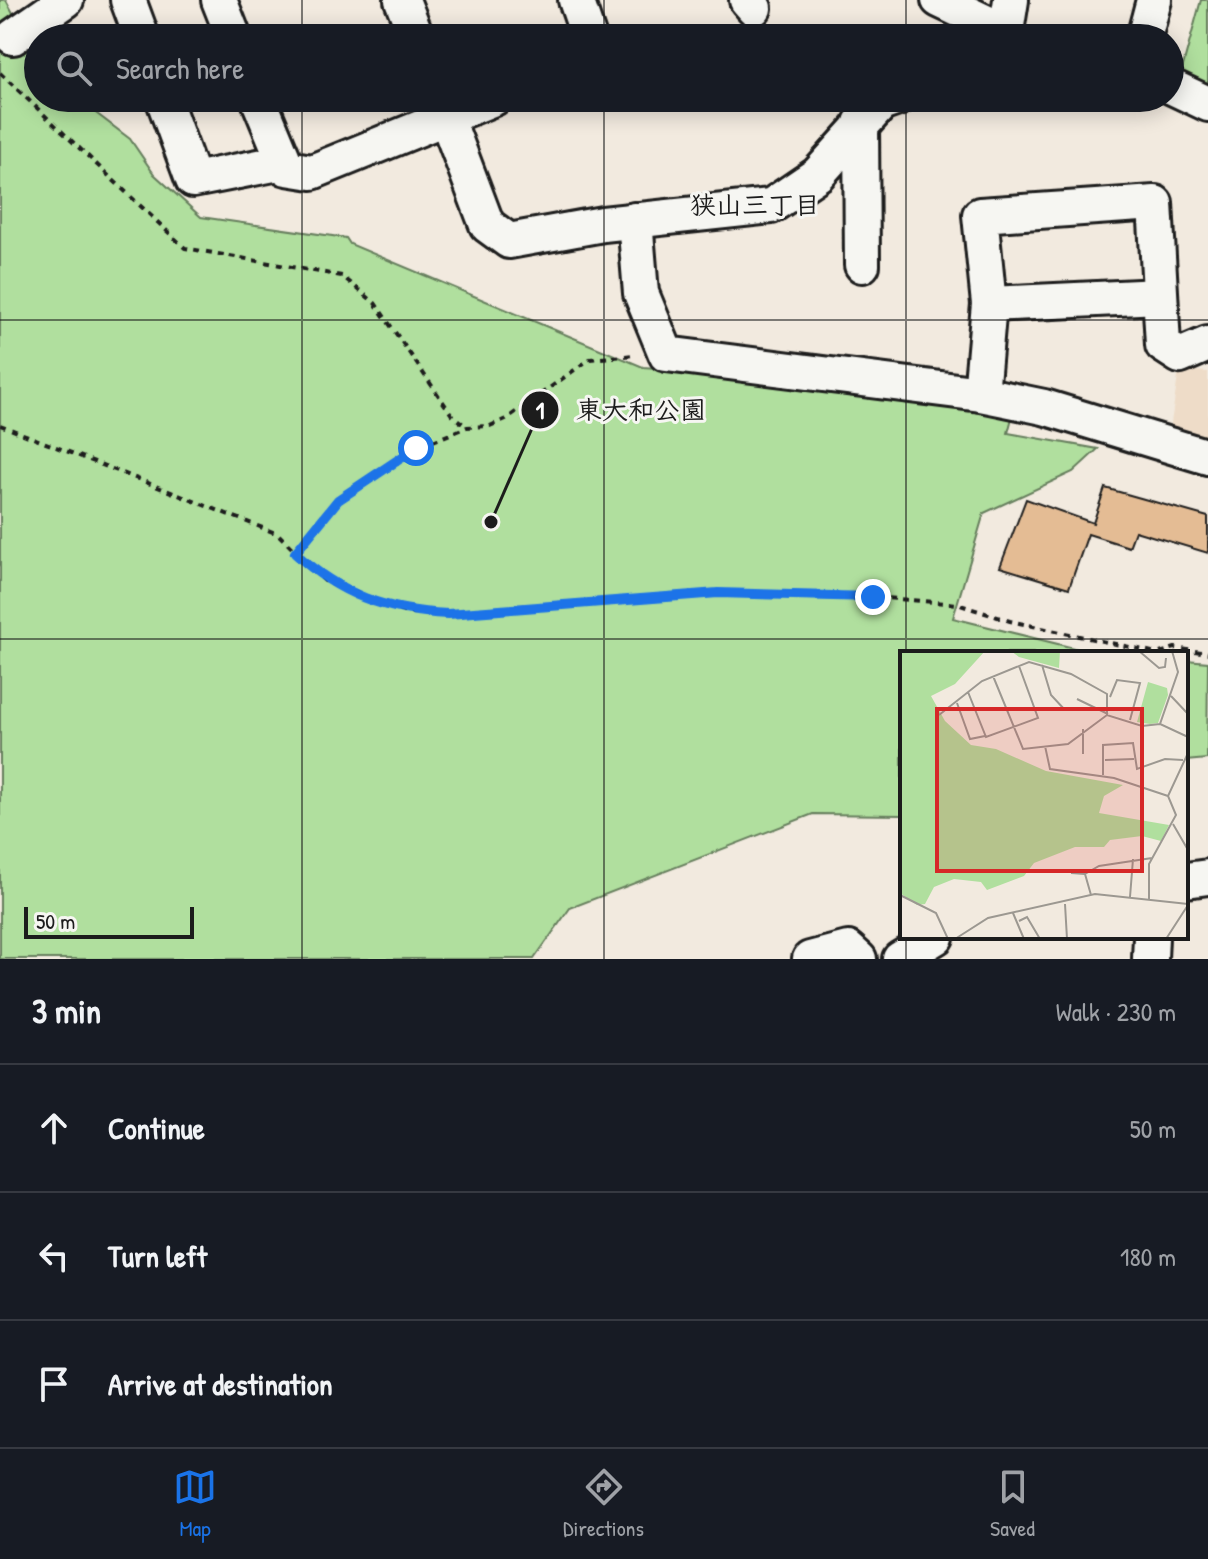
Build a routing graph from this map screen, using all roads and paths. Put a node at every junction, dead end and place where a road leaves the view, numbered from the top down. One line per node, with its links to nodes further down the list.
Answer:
1 (66, 0): 9 (street)
2 (128, 0): 10 (street)
3 (219, 0): 11 (street)
4 (402, 0): 12 (street)
5 (576, 0): 13 (street)
6 (939, 0): 8 (street)
7 (1154, 0): 14 (street)
8 (1007, 23)
9 (32, 24)
10 (137, 24)
11 (228, 24)
12 (411, 24)
13 (584, 24)
14 (1148, 24)
15 (24, 29): 16 (street)
16 (13, 37)
17 (0, 73): 19 (path)
18 (1184, 93): 20 (street)
19 (24, 96)
20 (1208, 104)
21 (41, 112): 37 (path)
22 (168, 112): 28 (street)
23 (264, 112): 28 (street)
24 (435, 112): 28 (street)
25 (445, 112): 29 (street)
26 (873, 112): 27 (street)
27 (861, 123): 29 (street); 30 (street)
28 (284, 162)
29 (635, 220): 34 (street)
30 (862, 265)
31 (1160, 296): 32 (street); 32 (street); 33 (street)
32 (989, 304): 35 (street)
33 (1208, 344)
34 (666, 354): 35 (street); 37 (path)
35 (981, 394): 38 (street)
36 (0, 425): 39 (path)
37 (467, 427): 39 (path)
38 (1208, 457)
39 (295, 553): 40 (path)
40 (1149, 651)
41 (1165, 651): 42 (path)
42 (1208, 653)
43 (1208, 877): 44 (street)
44 (1188, 880)
45 (933, 939): 49 (street)
46 (1151, 939): 50 (street)
47 (810, 959): 48 (street)
48 (859, 959)
49 (900, 959)
50 (1150, 959)

